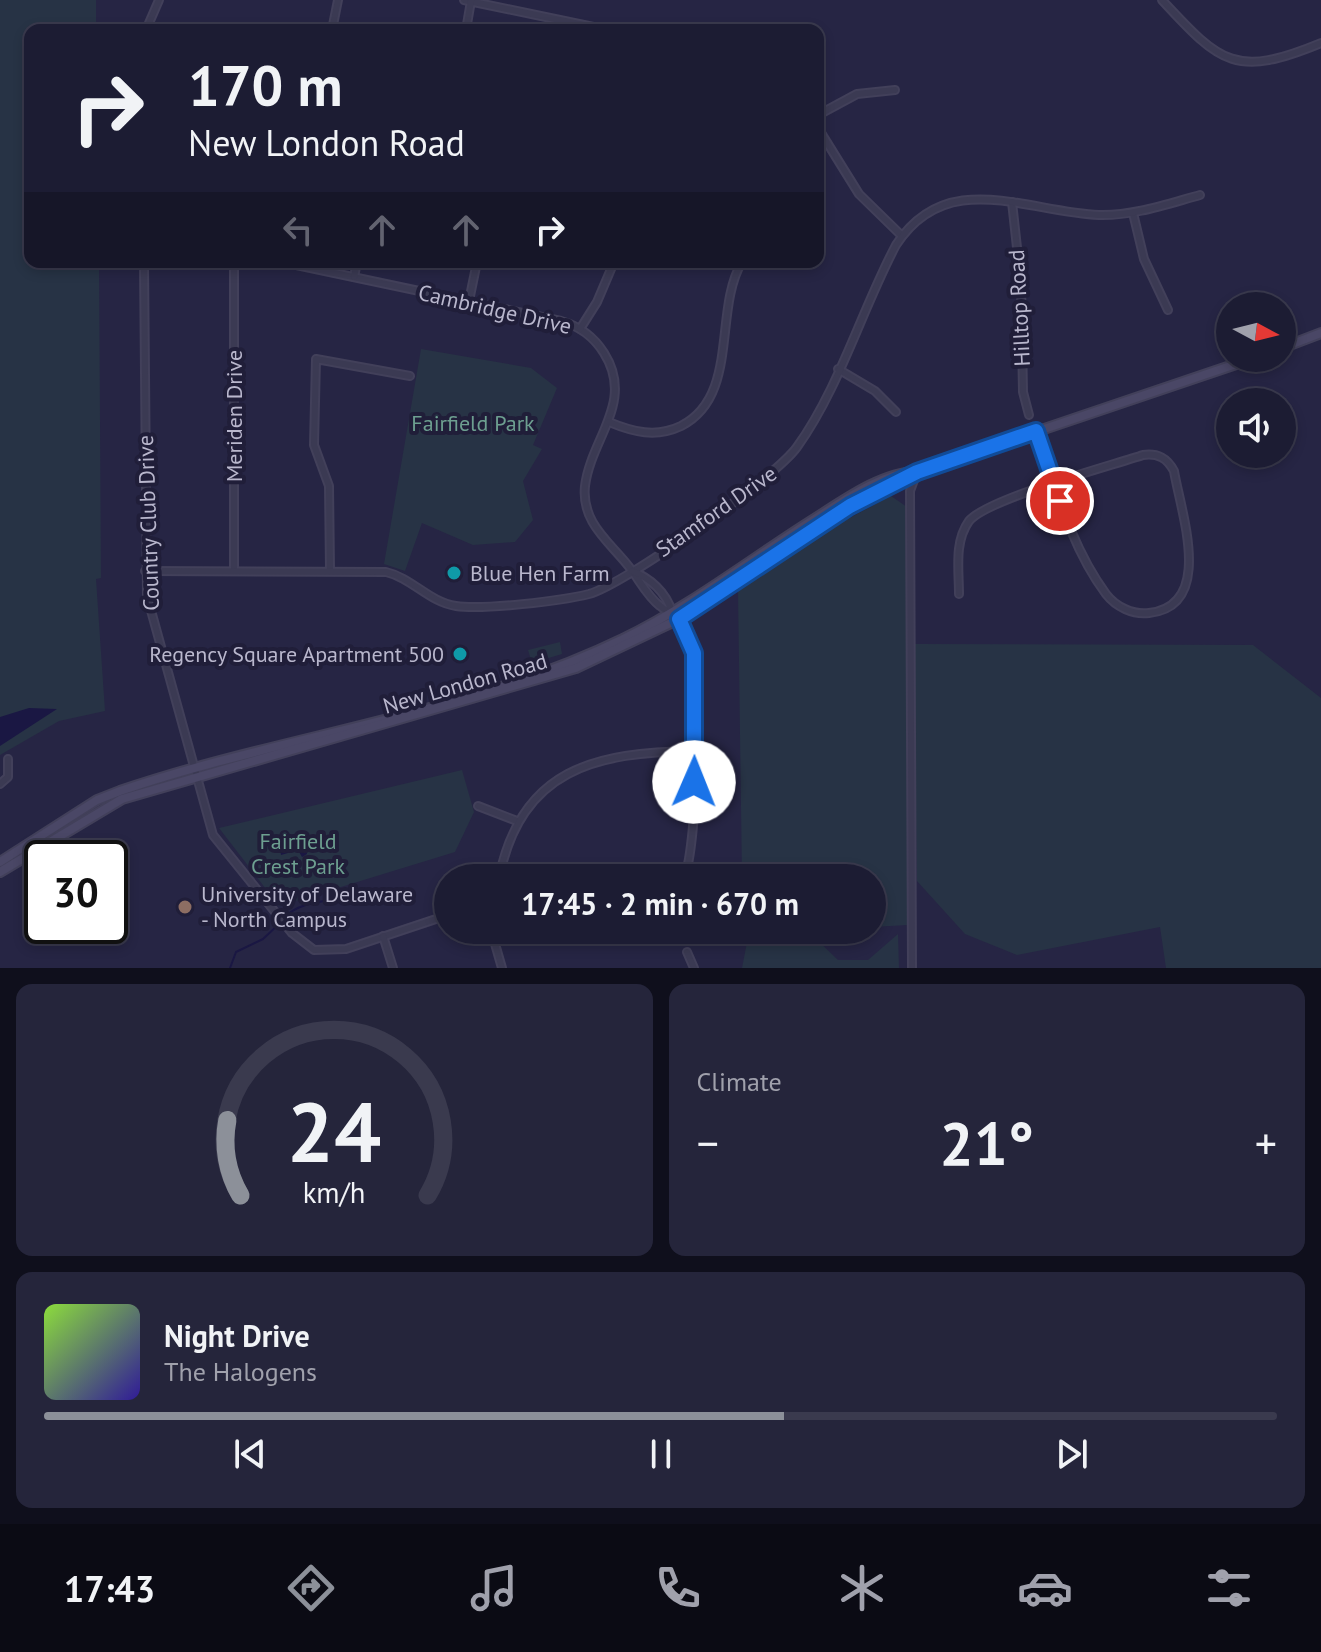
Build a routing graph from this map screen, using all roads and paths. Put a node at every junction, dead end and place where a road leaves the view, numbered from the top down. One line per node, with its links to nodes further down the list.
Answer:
1 (159, 0): 5 (street)
2 (338, 0): 6 (street)
3 (1162, 0): 9 (street)
4 (468, 1): 7 (street); 8 (street)
5 (149, 24)
6 (333, 24)
7 (466, 24)
8 (576, 24)
9 (1321, 43)
10 (895, 90): 11 (street)
11 (824, 112)
12 (824, 138): 16 (street)
13 (1200, 195): 15 (street, Stamford Drive)
14 (1012, 202): 15 (street, Stamford Drive); 16 (street, Stamford Drive); 34 (street, Hilltop Road)
15 (1133, 213): 26 (street)
16 (902, 236): 30 (street, Stamford Drive)
17 (144, 268): 40 (street, Country Club Drive)
18 (234, 268): 41 (street, Meriden Drive)
19 (311, 268): 24 (street, Cambridge Drive)
20 (356, 268): 24 (street)
21 (476, 268): 25 (street)
22 (611, 268): 27 (street)
23 (739, 268): 35 (street)
24 (354, 277): 25 (street, Cambridge Drive)
25 (469, 301): 27 (street, Cambridge Drive)
26 (1168, 310)
27 (580, 329): 35 (street, Cambridge Drive)
28 (1321, 333): 29 (main road)
29 (1296, 343)
30 (838, 369): 33 (street); 42 (street, Stamford Drive)
31 (1216, 371): 36 (main road, New London Road)
32 (410, 376): 39 (street)
33 (896, 412)
34 (1029, 415)
35 (609, 422): 42 (street, Cambridge Drive)
36 (1036, 431): 37 (main road, New London Road); 38 (street)
37 (917, 472): 44 (main road, New London Road); 62 (street)
38 (1054, 484): 38 (street); 43 (street)
39 (330, 570): 41 (street, Stamford Drive); 42 (street, Stamford Drive)
40 (145, 571): 41 (street, Stamford Drive); 47 (street, Country Club Drive)
41 (234, 571)
42 (632, 571): 44 (street, Cambridge Drive)
43 (959, 594)
44 (676, 616): 45 (street); 47 (main road, New London Road)
45 (695, 751): 50 (street); 53 (street)
46 (8, 759): 48 (street)
47 (195, 773): 51 (main road, New London Road); 54 (main road, New London Road); 56 (street, Country Club Drive)
48 (0, 784)
49 (478, 806): 50 (street)
50 (517, 821): 52 (street)
51 (0, 862)
52 (503, 864)
53 (688, 864)
54 (0, 872)
55 (434, 920): 56 (street, Country Club Drive)
56 (383, 936): 59 (street)
57 (495, 944): 60 (street)
58 (687, 952): 61 (street)
59 (393, 968)
60 (502, 968)
61 (694, 968)
62 (912, 968)

